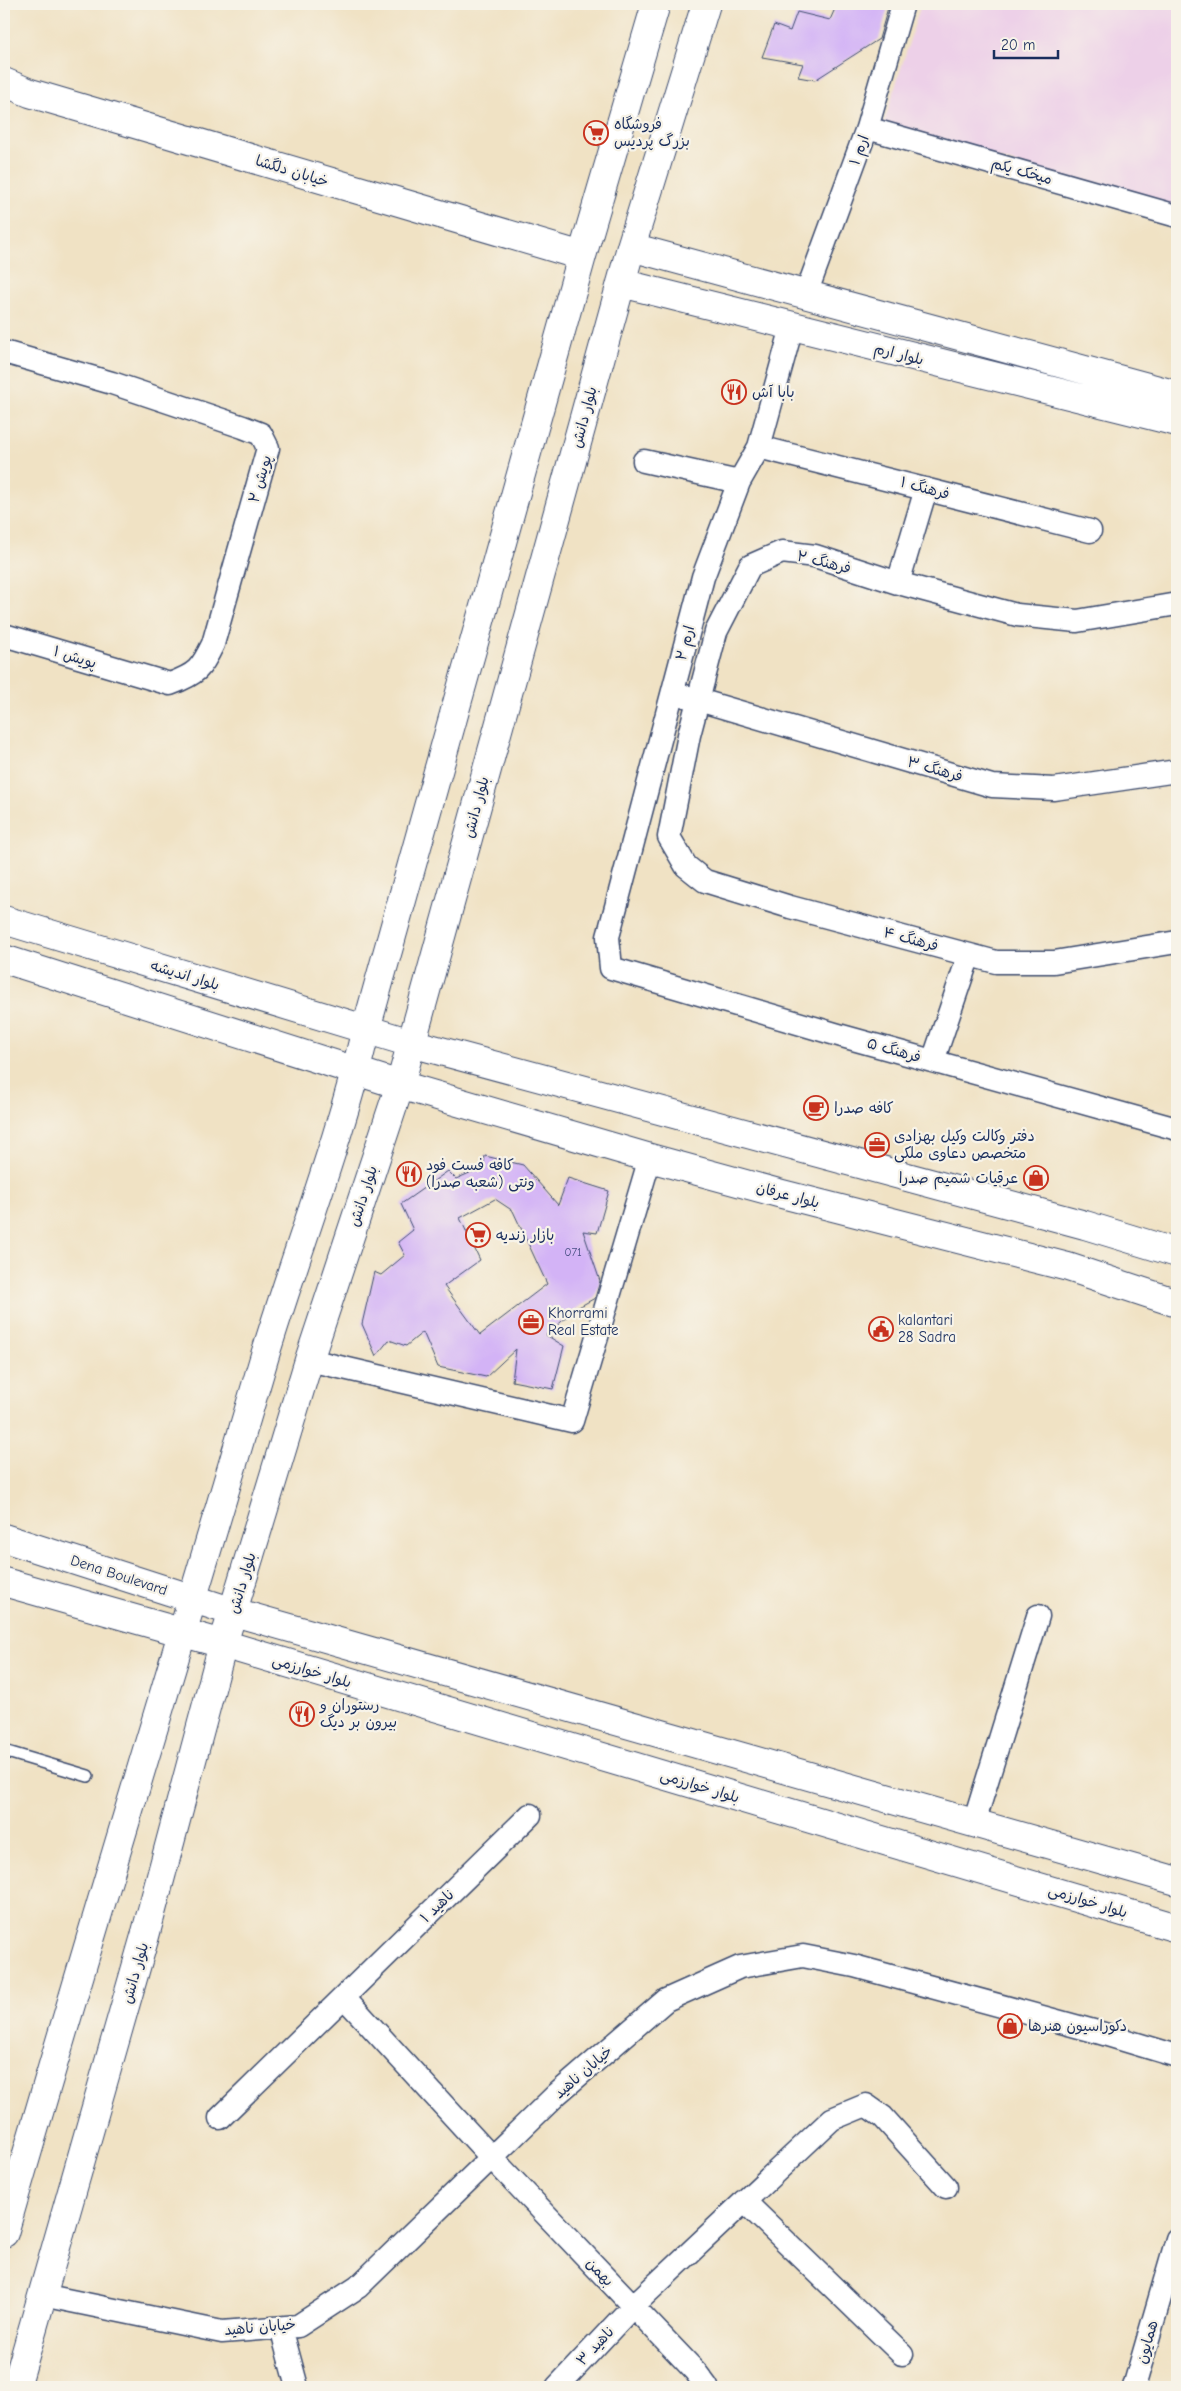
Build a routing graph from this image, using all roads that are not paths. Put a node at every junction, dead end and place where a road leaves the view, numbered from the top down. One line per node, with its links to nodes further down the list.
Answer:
1 (656, 4): 8 (main road)
2 (706, 4): 7 (main road, بلوار دانش)
3 (903, 4): 5 (street, ارم ۱)
4 (4, 82): 8 (main road, خیابان دلگشا)
5 (867, 128): 6 (street, میخک یکم); 11 (street, ارم ۱)
6 (1177, 216)
7 (631, 247): 9 (main road); 10 (main road, بلوار دانش)
8 (582, 256): 35 (main road)
9 (692, 264): 11 (main road); 12 (main road)
10 (621, 283): 12 (main road, بلوار ارم); 36 (main road, بلوار دانش)
11 (806, 294): 15 (main road)
12 (678, 297): 13 (main road, بلوار ارم)
13 (792, 327): 16 (main road, بلوار ارم); 17 (street, ارم ۲)
14 (4, 352): 25 (street, پویش ۲)
15 (1177, 396)
16 (1177, 422)
17 (759, 448): 19 (street, ارم ۲); 20 (street, فرهنگ ۱)
18 (644, 461): 19 (street)
19 (739, 482): 26 (street, ارم ۲)
20 (926, 489): 21 (street, فرهنگ ۱); 22 (street)
21 (1090, 531)
22 (898, 583): 23 (street, فرهنگ ۲); 27 (street, فرهنگ ۲)
23 (1177, 604)
24 (4, 635): 25 (street, پویش ۱)
25 (146, 678)
26 (672, 692): 27 (street, فرهنگ ۳); 34 (street, ارم ۲)
27 (698, 700): 28 (street, فرهنگ ۳); 29 (street, فرهنگ ۲)
28 (1177, 771)
29 (669, 838): 32 (street, فرهنگ ۴)
30 (4, 920): 35 (main road, بلوار اندیشه)
31 (1177, 942): 32 (street, فرهنگ ۴)
32 (969, 954): 37 (street)
33 (4, 959): 38 (main road)
34 (611, 968): 37 (street, فرهنگ ۵)
35 (366, 1029): 36 (main road, بلوار اندیشه); 38 (main road)
36 (411, 1043): 39 (main road, بلوار دانش); 42 (main road)
37 (933, 1062): 40 (street, فرهنگ ۵)
38 (356, 1071): 39 (main road, بلوار عرفان); 47 (main road)
39 (400, 1085): 41 (main road, بلوار عرفان); 44 (main road, بلوار دانش)
40 (1177, 1129)
41 (650, 1158): 43 (main road, بلوار عرفان); 44 (street)
42 (1177, 1254)
43 (1177, 1303)
44 (309, 1360): 48 (main road, بلوار دانش)
45 (4, 1538): 47 (main road, Dena Boulevard)
46 (4, 1582): 50 (main road)
47 (193, 1600): 48 (main road, Dena Boulevard); 50 (main road)
48 (234, 1612): 51 (main road, بلوار دانش); 55 (main road)
49 (1038, 1616): 55 (street)
50 (182, 1634): 51 (main road); 64 (main road)
51 (223, 1644): 57 (main road, بلوار خوارزمی); 66 (main road, بلوار دانش)
52 (4, 1751): 53 (lane)
53 (88, 1776)
54 (530, 1815): 58 (street, ناهید ۱)
55 (974, 1823): 56 (main road)
56 (1177, 1881)
57 (1177, 1928)
58 (344, 1997): 60 (street, ناهید ۱); 61 (street)
59 (1177, 2056): 61 (street, خیابان ناهید)
60 (220, 2118)
61 (492, 2158): 67 (street, بهمن); 68 (street, خیابان ناهید)
62 (946, 2187): 63 (street, ناهید ۳)
63 (744, 2201): 67 (street, ناهید ۳); 69 (street)
64 (4, 2233)
65 (1177, 2239): 74 (street, همایون)
66 (42, 2295): 68 (street, خیابان ناهید); 70 (main road, بلوار دانش)
67 (632, 2306): 72 (street, ناهید ۳); 73 (street, بهمن)
68 (281, 2328): 71 (street)
69 (902, 2354)
70 (16, 2387)
71 (297, 2387)
72 (557, 2387)
73 (707, 2387)
74 (1134, 2387)

